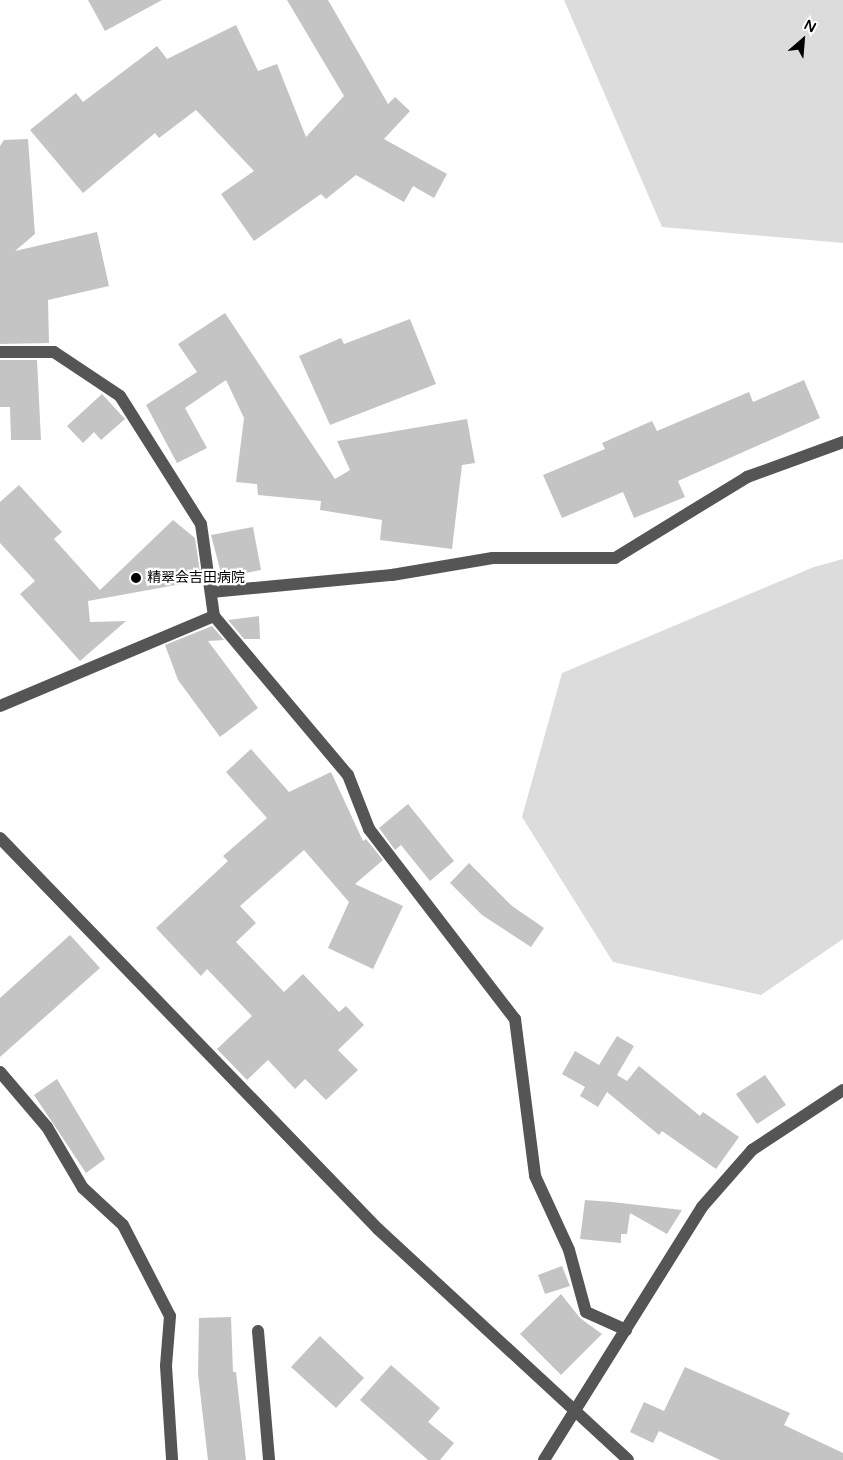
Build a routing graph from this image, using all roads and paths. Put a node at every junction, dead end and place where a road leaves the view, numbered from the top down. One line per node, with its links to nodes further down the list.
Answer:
1 (0, 352): 3 (street)
2 (843, 442): 3 (street)
3 (211, 592): 4 (street)
4 (214, 616): 5 (street); 9 (street)
5 (0, 706)
6 (0, 838): 11 (street)
7 (0, 1072): 12 (street)
8 (843, 1090): 9 (street)
9 (626, 1330): 11 (street)
10 (258, 1331): 13 (street)
11 (577, 1409): 14 (street); 15 (street)
12 (172, 1460)
13 (269, 1460)
14 (544, 1460)
15 (628, 1460)

